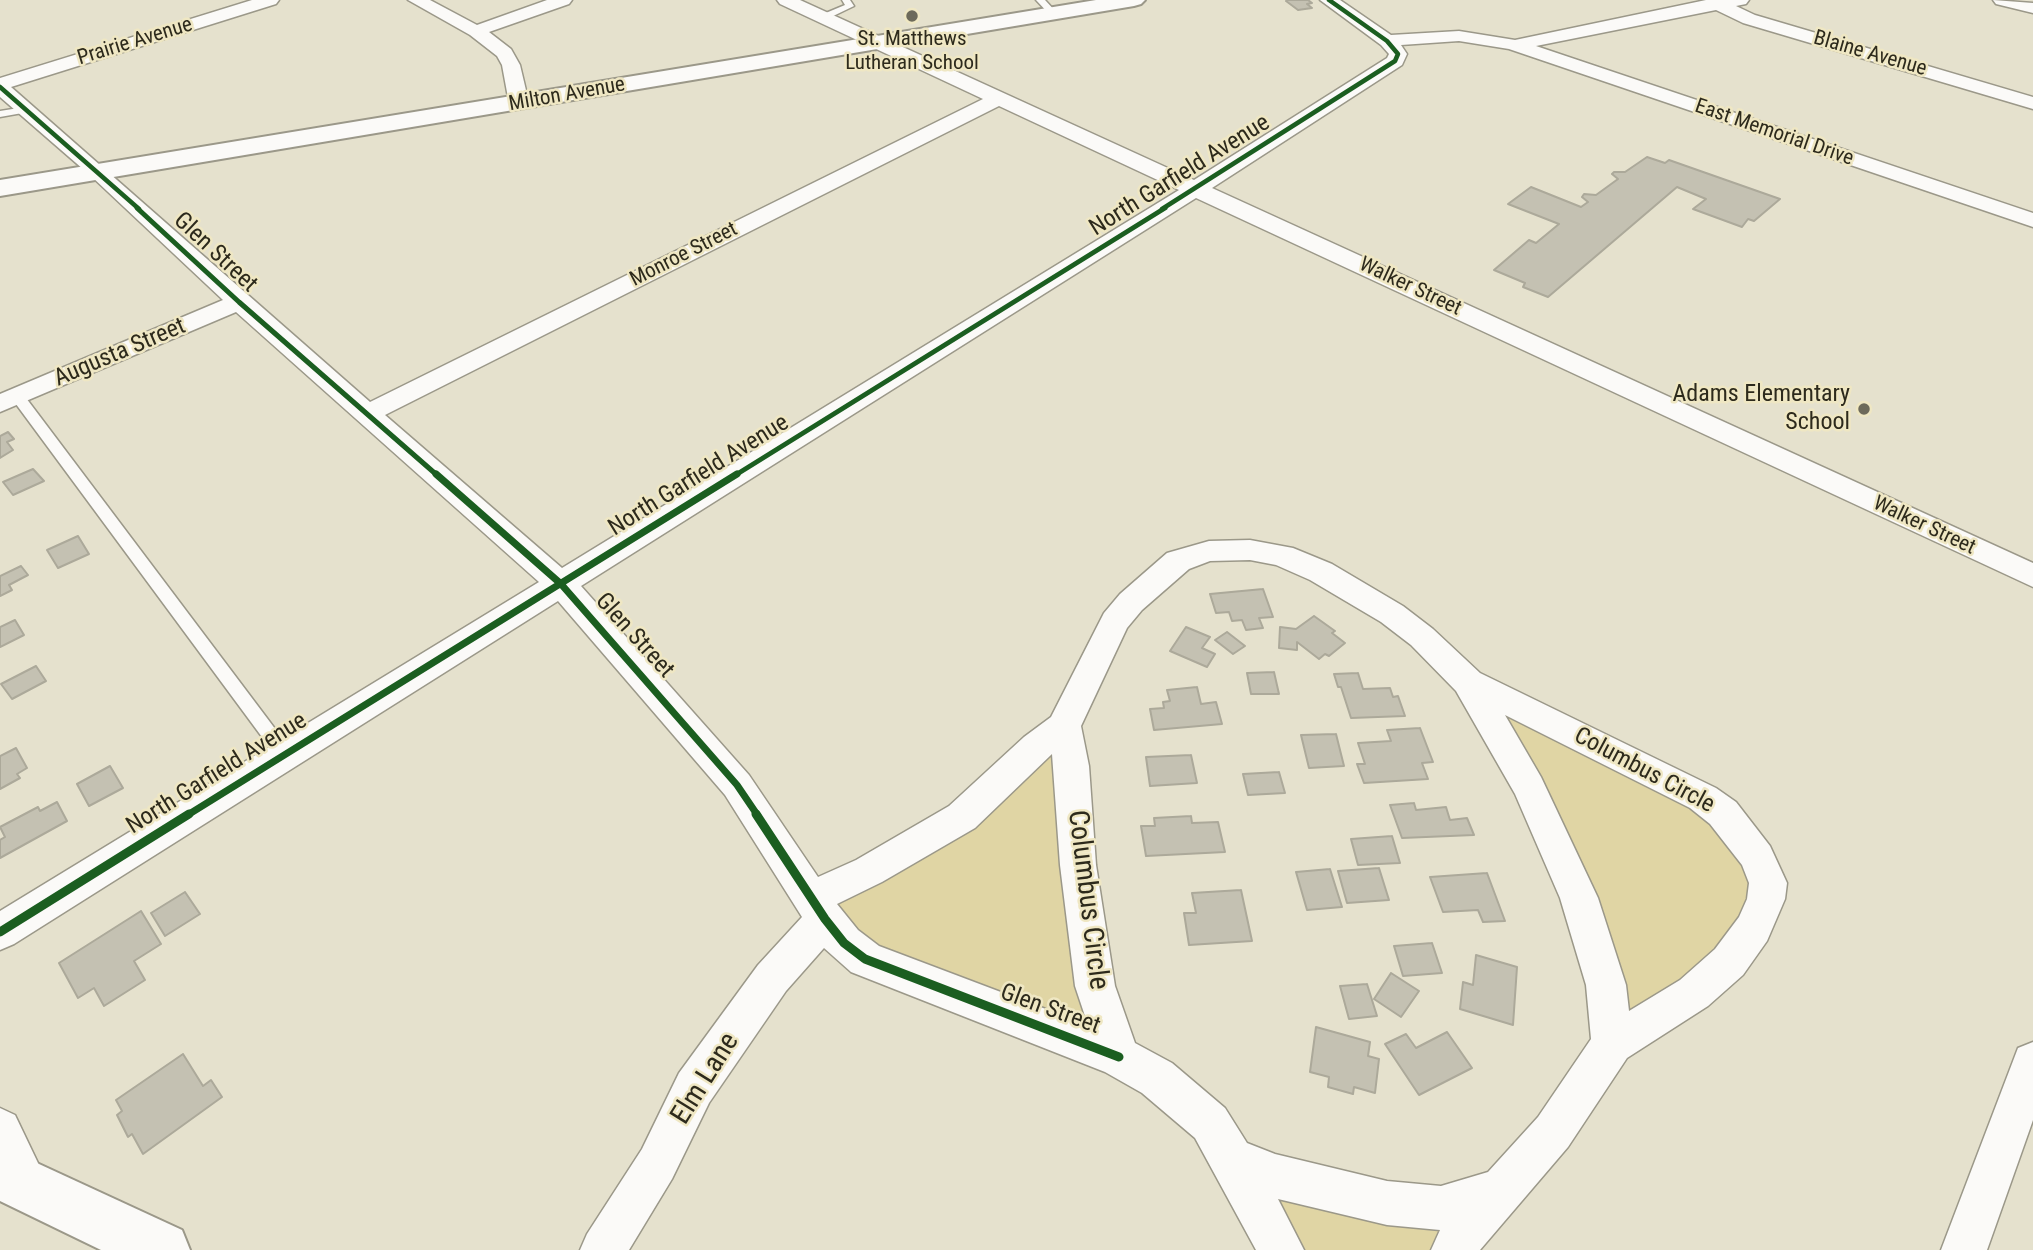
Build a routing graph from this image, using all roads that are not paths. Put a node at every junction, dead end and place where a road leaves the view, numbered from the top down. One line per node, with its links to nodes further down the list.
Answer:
1 (417, 0): 14 (street)
2 (563, 0): 14 (street)
3 (786, 0): 13 (street, Walker Street)
4 (846, 0): 13 (lane)
5 (1134, 0): 11 (main road, Milton Avenue)
6 (1329, 0): 15 (street)
7 (1740, 0): 10 (street)
8 (2002, 0): 12 (street)
9 (265, 1): 18 (street, Prairie Avenue)
10 (1713, 2): 17 (street); 21 (street, Blaine Avenue)
11 (1047, 7): 16 (main road, Milton Avenue)
12 (2033, 8)
13 (824, 17): 16 (street, Walker Street)
14 (476, 31): 20 (street)
15 (1387, 41): 17 (street); 26 (street, North Garfield Avenue)
16 (880, 43): 19 (street, Walker Street); 20 (main road, Milton Avenue)
17 (1515, 46): 27 (street, East Memorial Drive)
18 (0, 85): 22 (street, Glen Street)
19 (1000, 98): 26 (street, Walker Street); 30 (street, Monroe Street)
20 (519, 103): 24 (main road, Milton Avenue)
21 (2033, 103)
22 (25, 110): 23 (lane); 24 (street, Glen Street)
23 (0, 114)
24 (98, 172): 25 (main road, Milton Avenue); 28 (street, Glen Street)
25 (0, 188)
26 (1197, 188): 31 (street, Walker Street); 32 (street, North Garfield Avenue)
27 (2033, 219)
28 (239, 302): 29 (street, Augusta Street); 30 (street, Glen Street)
29 (9, 400): 35 (lane)
30 (369, 413): 32 (street, Glen Street)
31 (2033, 576)
32 (561, 584): 35 (street, North Garfield Avenue); 36 (street, Glen Street)
33 (1468, 682): 34 (street, Columbus Circle); 38 (street, Columbus Circle); 38 (street, Columbus Circle)
34 (1064, 726): 36 (street, Columbus Circle); 39 (street, Columbus Circle)
35 (285, 755): 37 (street, North Garfield Avenue)
36 (818, 909): 39 (street, Glen Street); 46 (street, Elm Lane)
37 (0, 932)
38 (1612, 1045): 44 (street, Columbus Circle)
39 (1119, 1058): 42 (street)
40 (2033, 1062): 49 (street)
41 (0, 1130): 43 (street)
42 (1232, 1159): 44 (street); 47 (street)
43 (13, 1178): 45 (main road)
44 (1502, 1190): 48 (street, Columbus Circle)
45 (162, 1250)
46 (603, 1250)
47 (1281, 1250)
48 (1454, 1250)
49 (1965, 1250)

